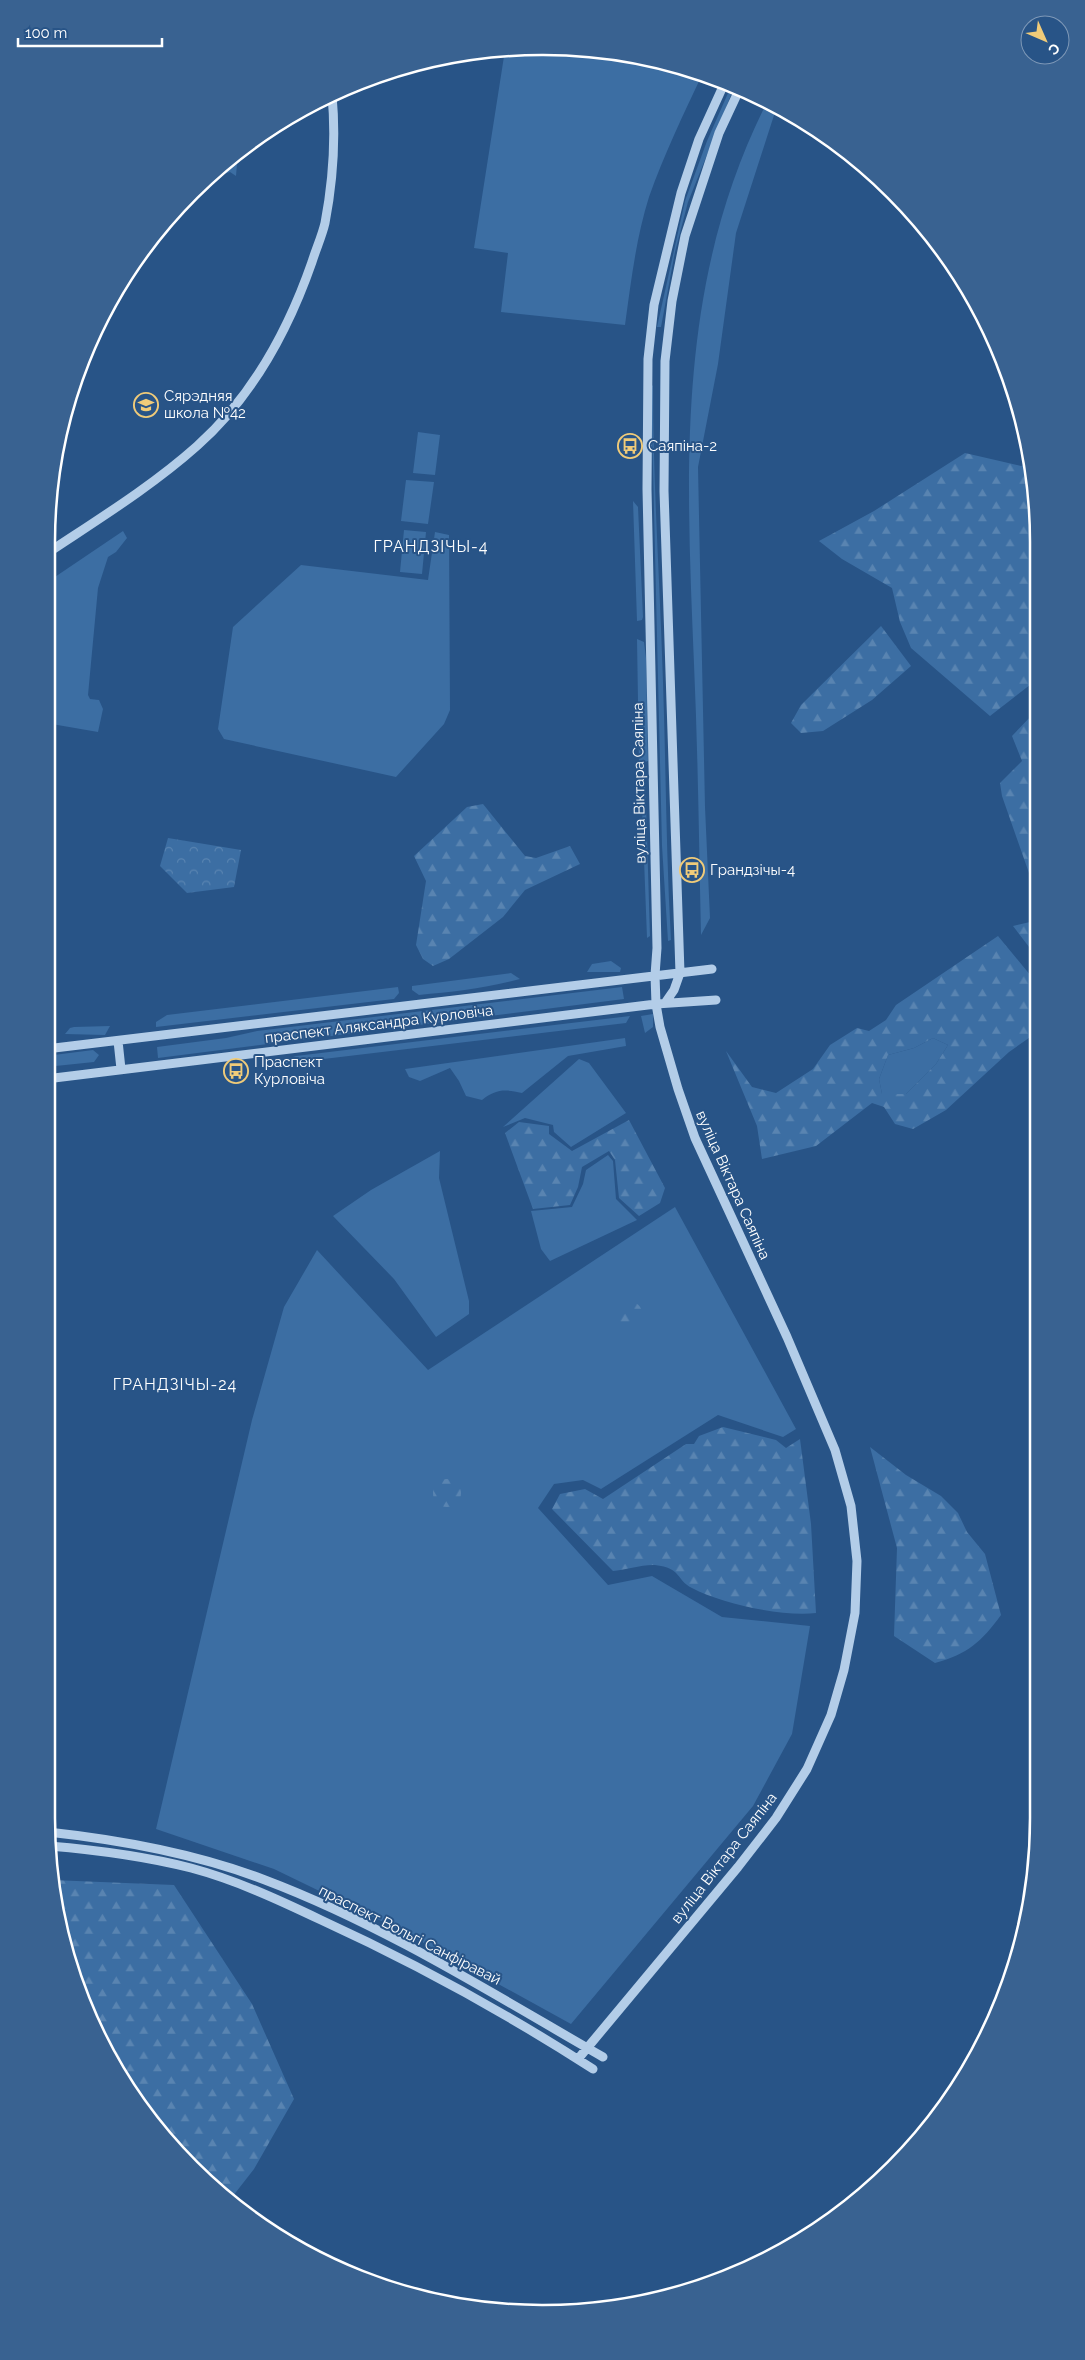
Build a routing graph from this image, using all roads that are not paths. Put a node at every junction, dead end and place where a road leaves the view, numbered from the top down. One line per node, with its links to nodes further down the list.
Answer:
1 (722, 89): 4 (street, вуліца Віктара Саяпіна)
2 (737, 95): 5 (street)
3 (332, 103): 6 (street)
4 (648, 359): 5 (street); 9 (street, вуліца Віктара Саяпіна)
5 (665, 361): 8 (street)
6 (55, 548)
7 (712, 969): 8 (street, праспект Аляксандра Курловіча)
8 (680, 972): 9 (street, праспект Аляксандра Курловіча); 11 (street)
9 (655, 975): 11 (street, вуліца Віктара Саяпіна); 12 (street, праспект Аляксандра Курловіча)
10 (716, 1000): 11 (street, праспект Аляксандра Курловіча)
11 (660, 1004): 14 (street, праспект Аляксандра Курловіча); 20 (street, вуліца Віктара Саяпіна)
12 (118, 1041): 13 (street, праспект Аляксандра Курловіча); 14 (street)
13 (55, 1048)
14 (121, 1070): 15 (street, праспект Аляксандра Курловіча)
15 (55, 1078)
16 (55, 1833): 18 (street, праспект Вольгі Санфіравай)
17 (56, 1847): 19 (street, праспект Вольгі Санфіравай)
18 (204, 1860): 19 (street); 20 (street, праспект Вольгі Санфіравай)
19 (192, 1868): 22 (street, праспект Вольгі Санфіравай)
20 (587, 2048): 21 (street, праспект Вольгі Санфіравай); 22 (street, вуліца Віктара Саяпіна)
21 (603, 2057)
22 (578, 2059): 23 (street, праспект Вольгі Санфіравай)
23 (593, 2068)

